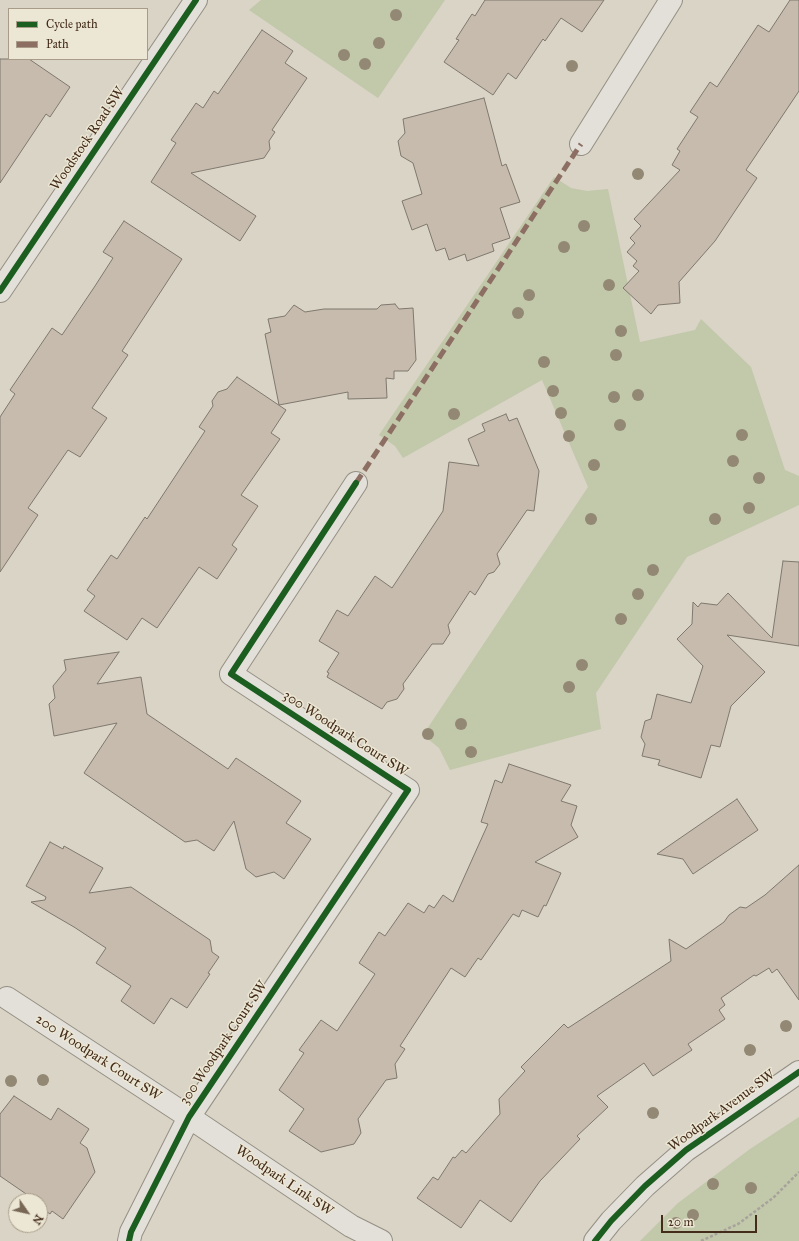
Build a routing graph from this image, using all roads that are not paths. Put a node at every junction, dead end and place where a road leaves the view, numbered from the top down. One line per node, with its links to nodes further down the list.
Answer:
1 (196, 0): 4 (street, Woodstock Road SW)
2 (671, 0): 3 (street)
3 (581, 144)
4 (0, 290)
5 (356, 483): 8 (street, 300 Woodpark Court SW)
6 (7, 998): 8 (street, 200 Woodpark Court SW)
7 (799, 1072): 11 (street, Woodpark Avenue SW)
8 (189, 1117): 9 (street); 10 (street, Woodpark Link SW)
9 (129, 1241)
10 (381, 1241)
11 (595, 1241)

